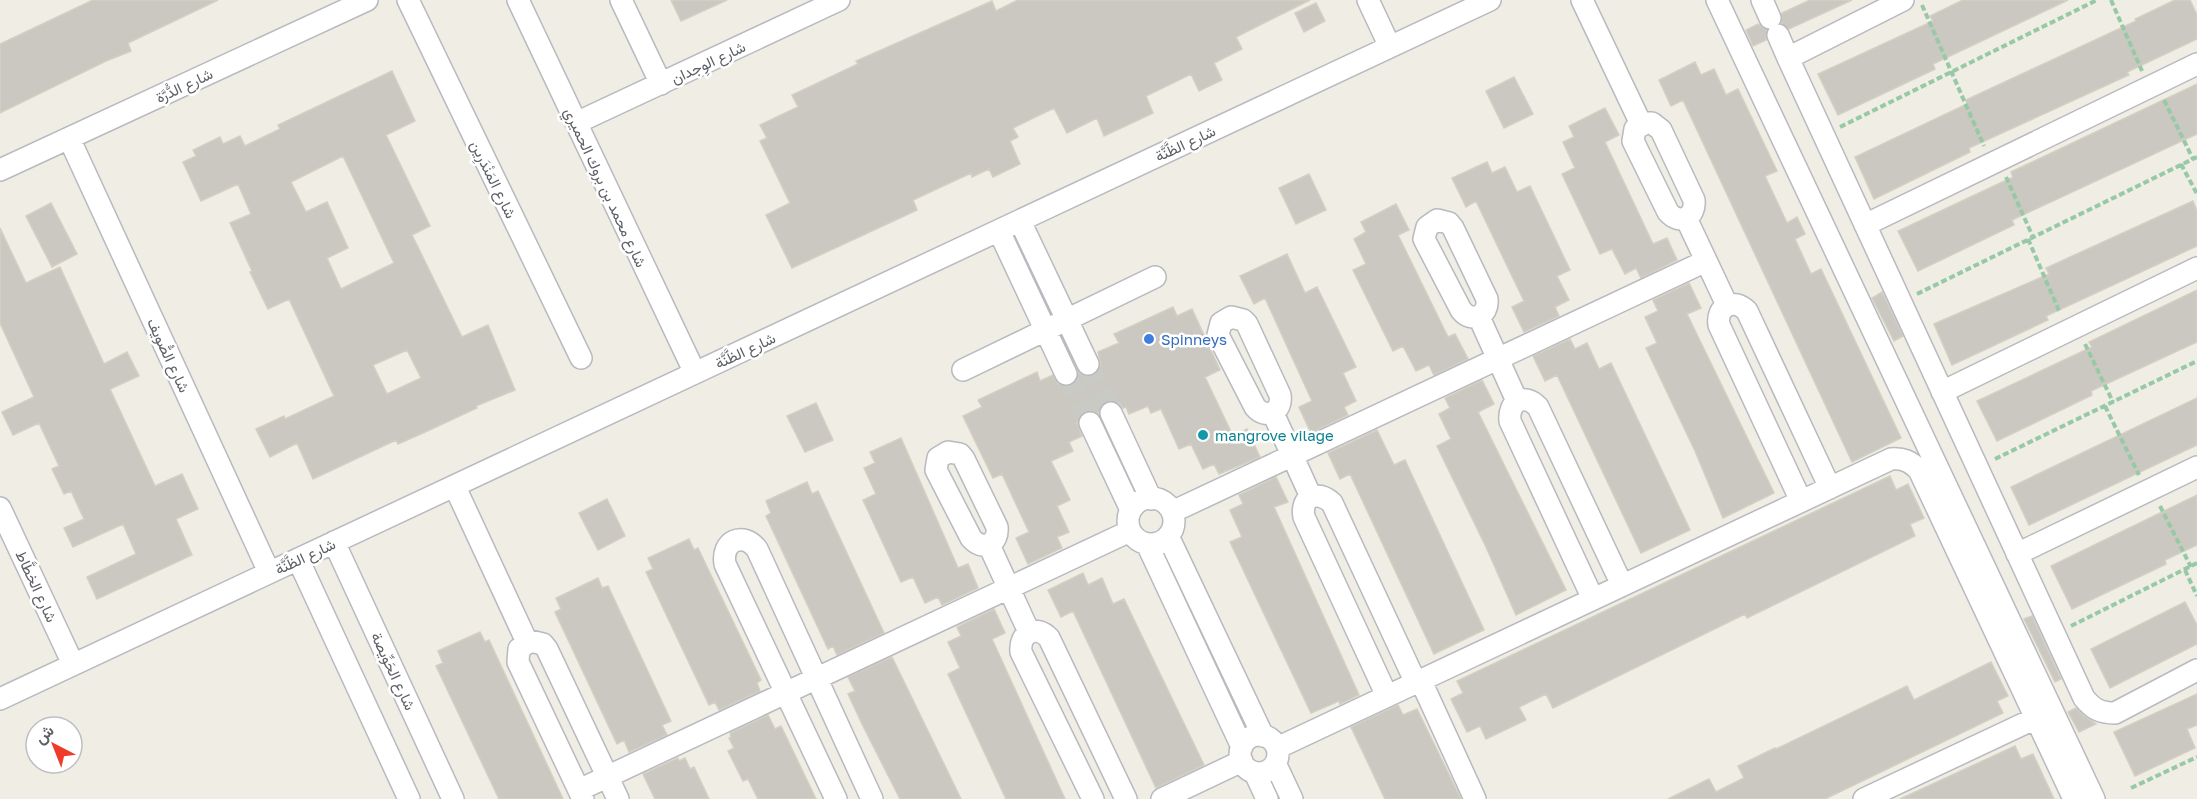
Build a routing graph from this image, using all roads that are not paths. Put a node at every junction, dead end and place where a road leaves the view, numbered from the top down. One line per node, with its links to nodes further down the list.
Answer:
1 (367, 0): 18 (street, شارع الدُّرَّة)
2 (408, 0): 31 (street, شارع المَنْدَرِين)
3 (518, 0): 16 (street, شارع محمد بن بروك الحميري)
4 (621, 0): 15 (street)
5 (839, 0): 15 (street, شارع الوِجدان)
6 (1368, 0): 12 (street)
7 (1490, 0): 12 (street, شارع الظَّنَّة)
8 (1582, 0): 17 (street)
9 (1717, 0): 89 (street)
10 (1903, 0): 13 (street)
11 (1770, 17): 13 (street)
12 (1390, 47): 21 (street, شارع الظَّنَّة)
13 (1788, 58): 22 (street)
14 (2197, 64): 22 (street)
15 (661, 84): 16 (street, شارع الوِجدان)
16 (576, 123): 35 (street, شارع محمد بن بروك الحميري)
17 (1641, 124): 20 (street); 20 (street)
18 (69, 138): 19 (street, شارع الدُّرَّة); 58 (street, شارع الصُّويف)
19 (0, 170)
20 (1686, 218): 24 (street)
21 (1020, 221): 23 (street, شارع الظَّنَّة); 29 (street)
22 (1865, 225): 37 (street)
23 (999, 231): 30 (street); 35 (street, شارع الظَّنَّة)
24 (1706, 261): 27 (street); 32 (street)
25 (2197, 268): 37 (street)
26 (1155, 277): 29 (street)
27 (1727, 305): 45 (street); 48 (street)
28 (1479, 317): 32 (street)
29 (1067, 320): 30 (street); 33 (street)
30 (1046, 331): 34 (street); 36 (street)
31 (580, 358)
32 (1498, 359): 38 (street); 42 (street)
33 (1088, 364)
34 (963, 370)
35 (695, 373): 44 (street, شارع الظَّنَّة)
36 (1066, 374)
37 (1942, 392): 56 (street)
38 (1517, 401): 59 (street); 61 (street)
39 (1111, 413): 47 (street)
40 (1273, 413): 42 (street)
41 (1090, 423): 51 (street)
42 (1292, 456): 46 (street); 50 (street)
43 (2197, 467): 56 (street)
44 (455, 487): 53 (street, شارع الظَّنَّة); 63 (street)
45 (1830, 488): 48 (street); 71 (street)
46 (1311, 497): 67 (street); 69 (street)
47 (1151, 499): 50 (street); 51 (street)
48 (1801, 501): 59 (street)
49 (0, 508): 64 (street, شارع الخطَّاط)
50 (1172, 512): 52 (street)
51 (1130, 521): 54 (street); 60 (street)
52 (1168, 536): 54 (street); 72 (street)
53 (334, 542): 57 (street, شارع الظَّنَّة); 77 (street, شارع الحَوِّيصة)
54 (1147, 544): 73 (street)
55 (989, 545): 60 (street)
56 (2017, 554): 65 (street)
57 (297, 559): 58 (street, شارع الظَّنَّة); 76 (street)
58 (269, 572): 64 (street, شارع الظَّنَّة)
59 (1622, 585): 61 (street)
60 (1009, 588): 62 (street); 66 (street)
61 (1593, 599): 67 (street)
62 (1029, 632): 81 (street); 82 (street)
63 (527, 642): 74 (street); 75 (street)
64 (73, 664): 70 (street, شارع الظَّنَّة)
65 (2197, 670)
66 (817, 678): 68 (street); 68 (street); 80 (street)
67 (1419, 682): 69 (street); 86 (street)
68 (786, 692): 74 (street); 79 (street)
69 (1387, 696): 72 (street)
70 (0, 699)
71 (2036, 718): 87 (street); 88 (street)
72 (1272, 749): 73 (street); 73 (street); 85 (street)
73 (1246, 760): 83 (street); 84 (street)
74 (607, 776): 75 (street); 78 (street)
75 (581, 794)
76 (409, 799)
77 (453, 799)
78 (618, 799)
79 (836, 799)
80 (872, 799)
81 (1093, 799)
82 (1126, 799)
83 (1162, 799)
84 (1267, 799)
85 (1292, 799)
86 (1475, 799)
87 (1864, 799)
88 (2074, 799)
89 (2094, 799)

